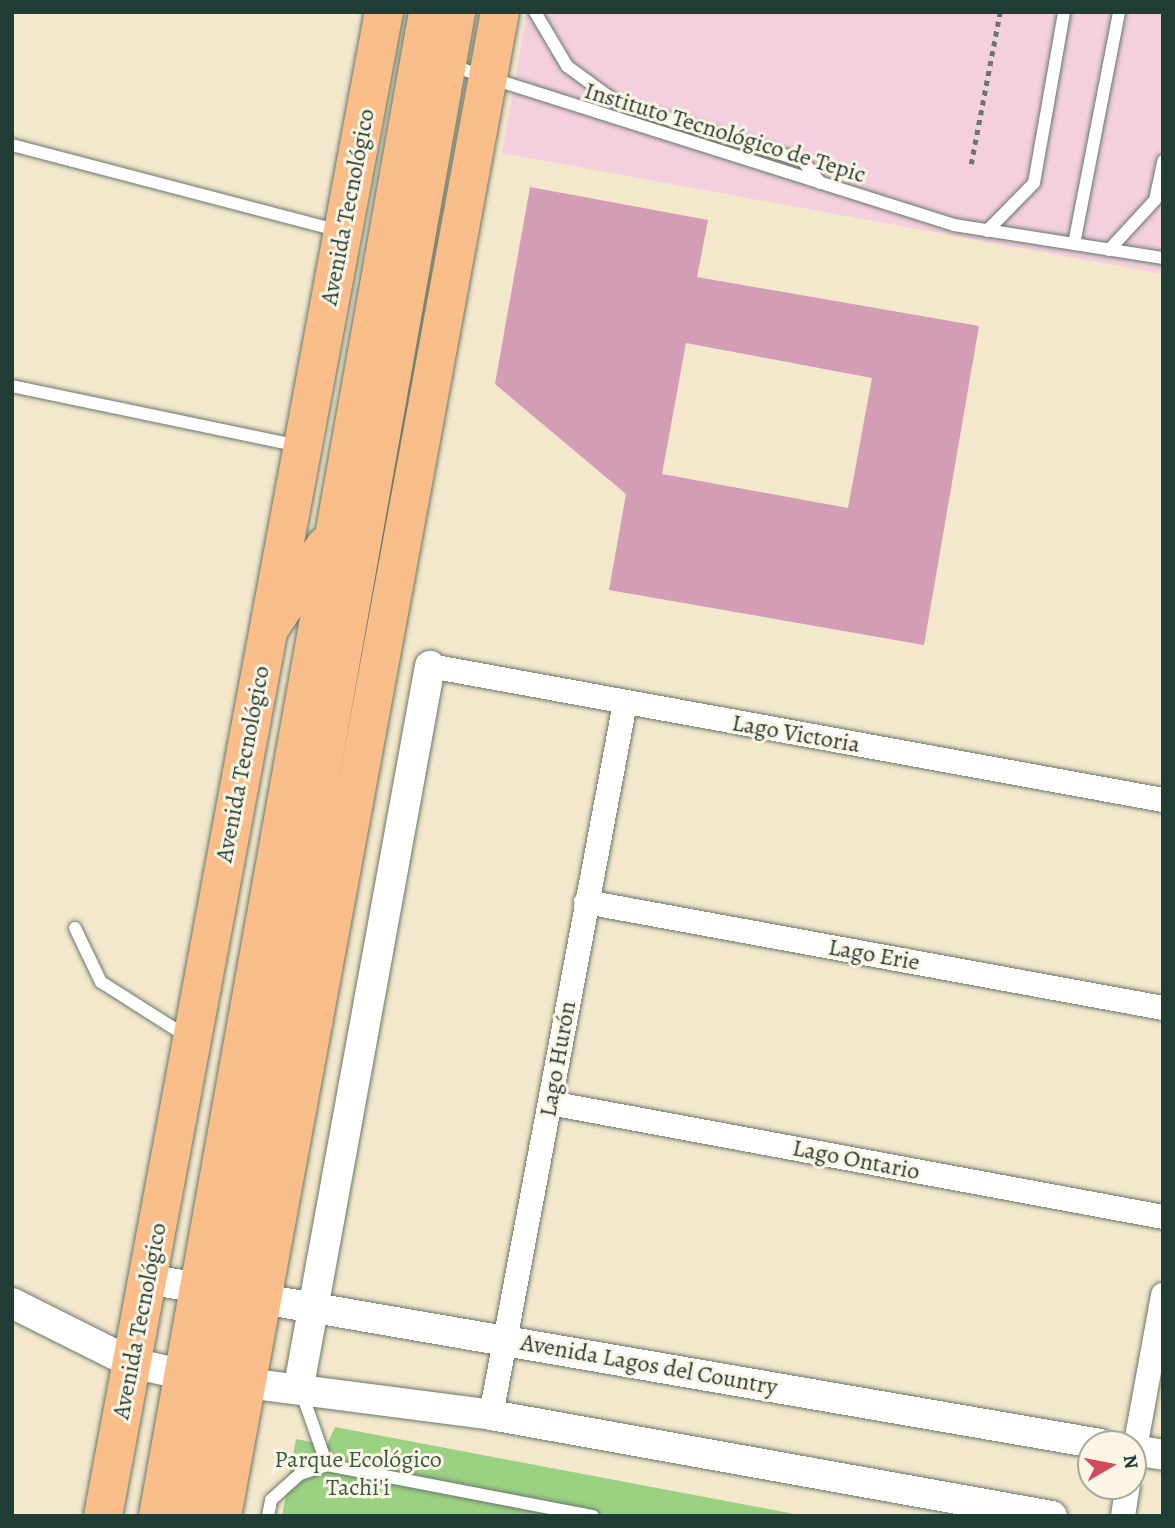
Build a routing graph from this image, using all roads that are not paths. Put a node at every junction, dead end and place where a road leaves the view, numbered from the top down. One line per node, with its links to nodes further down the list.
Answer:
1 (428, 12): 7 (main road, Avenida Tecnológico)
2 (456, 12): 7 (main road, Avenida Tecnológico)
3 (500, 12): 8 (main road, Avenida Tecnológico)
4 (535, 12): 11 (lane)
5 (1064, 12): 14 (lane)
6 (1119, 12): 15 (lane)
7 (406, 45): 8 (lane, Instituto Tecnológico de Tepic); 13 (main road, Avenida Tecnológico); 20 (main road, Avenida Tecnológico); 24 (main road, Avenida Tecnológico)
8 (486, 78): 11 (lane, Instituto Tecnológico de Tepic); 26 (main road, Avenida Tecnológico)
9 (12, 145): 13 (lane)
10 (1163, 161): 12 (lane)
11 (820, 183): 14 (lane, Instituto Tecnológico de Tepic)
12 (1159, 200): 16 (lane)
13 (343, 231): 19 (main road, Avenida Tecnológico)
14 (987, 231): 15 (lane, Instituto Tecnológico de Tepic)
15 (1074, 244): 16 (lane, Instituto Tecnológico de Tepic)
16 (1109, 250): 17 (lane, Instituto Tecnológico de Tepic)
17 (1163, 258)
18 (12, 386): 19 (lane)
19 (302, 447): 21 (main road, Avenida Tecnológico)
20 (334, 532): 21 (main road); 36 (main road, Avenida Tecnológico)
21 (268, 629): 32 (main road, Avenida Tecnológico)
22 (430, 666): 23 (street, Lago Victoria); 39 (street)
23 (625, 703): 25 (street, Lago Victoria); 27 (street, Lago Hurón)
24 (322, 773): 26 (main road); 31 (main road, Avenida Tecnológico)
25 (1163, 800)
26 (344, 848): 29 (main road, Avenida Tecnológico)
27 (586, 902): 30 (street, Lago Erie); 33 (street, Lago Hurón)
28 (75, 928): 32 (lane)
29 (319, 982): 31 (main road); 36 (main road, Avenida Tecnológico)
30 (1163, 1008)
31 (276, 1037): 36 (main road, Avenida Tecnológico)
32 (192, 1040): 35 (main road, Avenida Tecnológico)
33 (550, 1103): 34 (street, Lago Ontario); 40 (street, Lago Hurón)
34 (1163, 1217)
35 (147, 1279): 36 (street, Avenida Lagos del Country); 41 (main road, Avenida Tecnológico)
36 (230, 1292): 39 (street, Avenida Lagos del Country); 42 (main road, Avenida Tecnológico); 42 (main road, Avenida Tecnológico)
37 (1163, 1295): 45 (street)
38 (12, 1303): 41 (street)
39 (315, 1307): 40 (street, Avenida Lagos del Country); 43 (street)
40 (505, 1340): 44 (street, Lago Hurón); 46 (street, Avenida Lagos del Country)
41 (132, 1363): 42 (street); 48 (main road, Avenida Tecnológico)
42 (215, 1377): 43 (street); 49 (main road, Avenida Tecnológico); 50 (main road, Avenida Tecnológico); 51 (main road, Avenida Tecnológico)
43 (299, 1386): 44 (street); 47 (lane)
44 (491, 1415): 54 (street)
45 (1144, 1430)
46 (1077, 1440)
47 (327, 1465): 52 (lane); 53 (lane)
48 (103, 1516)
49 (158, 1516)
50 (188, 1516)
51 (222, 1516)
52 (268, 1516)
53 (593, 1516)
54 (1052, 1516)

